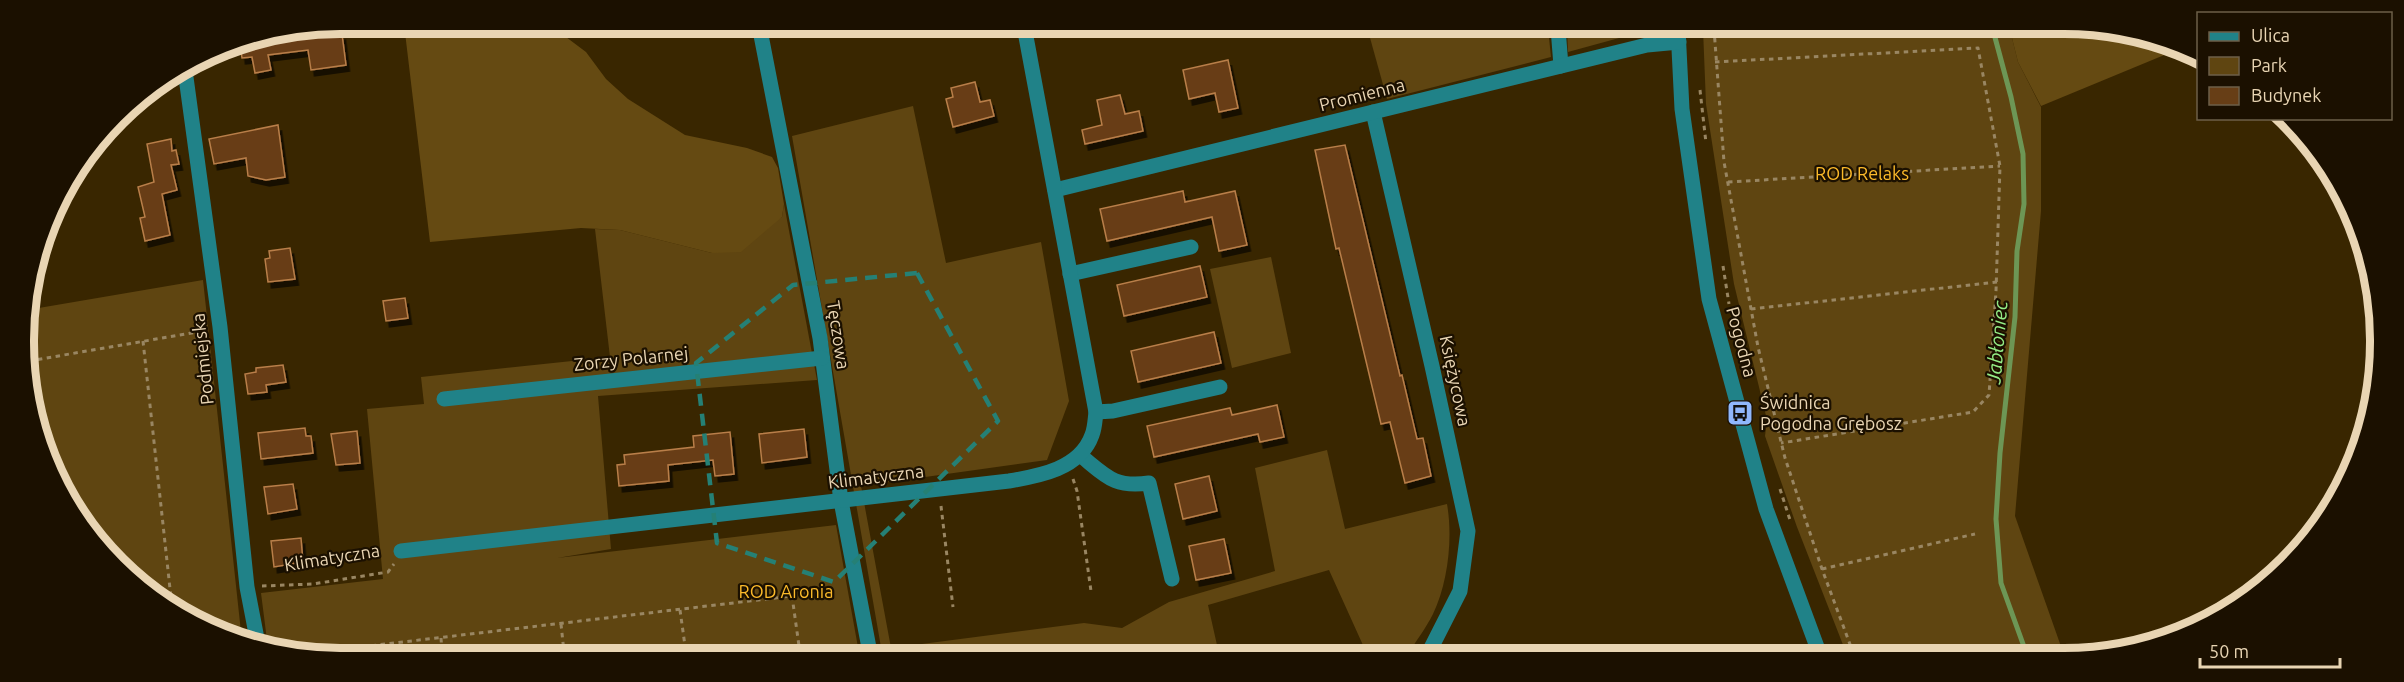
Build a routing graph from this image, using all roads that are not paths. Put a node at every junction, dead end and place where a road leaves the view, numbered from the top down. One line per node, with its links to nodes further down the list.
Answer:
1 (761, 34): 11 (street, Tęczowa)
2 (1026, 34): 8 (street)
3 (1558, 34): 5 (street)
4 (1679, 35): 5 (street, Promienna); 22 (street, Pogodna)
5 (1561, 66): 7 (street, Promienna)
6 (186, 77): 19 (street, Podmiejska)
7 (1373, 112): 8 (street, Promienna); 21 (street, Księżycowa)
8 (1055, 190): 10 (street)
9 (1191, 247): 10 (street)
10 (1070, 274): 14 (street)
11 (822, 357): 13 (street, Zorzy Polarnej); 16 (street, Tęczowa)
12 (1220, 387): 14 (street)
13 (444, 399)
14 (1096, 412): 15 (street)
15 (1074, 459): 16 (street, Klimatyczna); 18 (street)
16 (841, 501): 17 (street, Klimatyczna); 20 (street, Tęczowa)
17 (400, 552)
18 (1172, 579)
19 (256, 635)
20 (869, 648)
21 (1431, 648)
22 (1817, 648)

